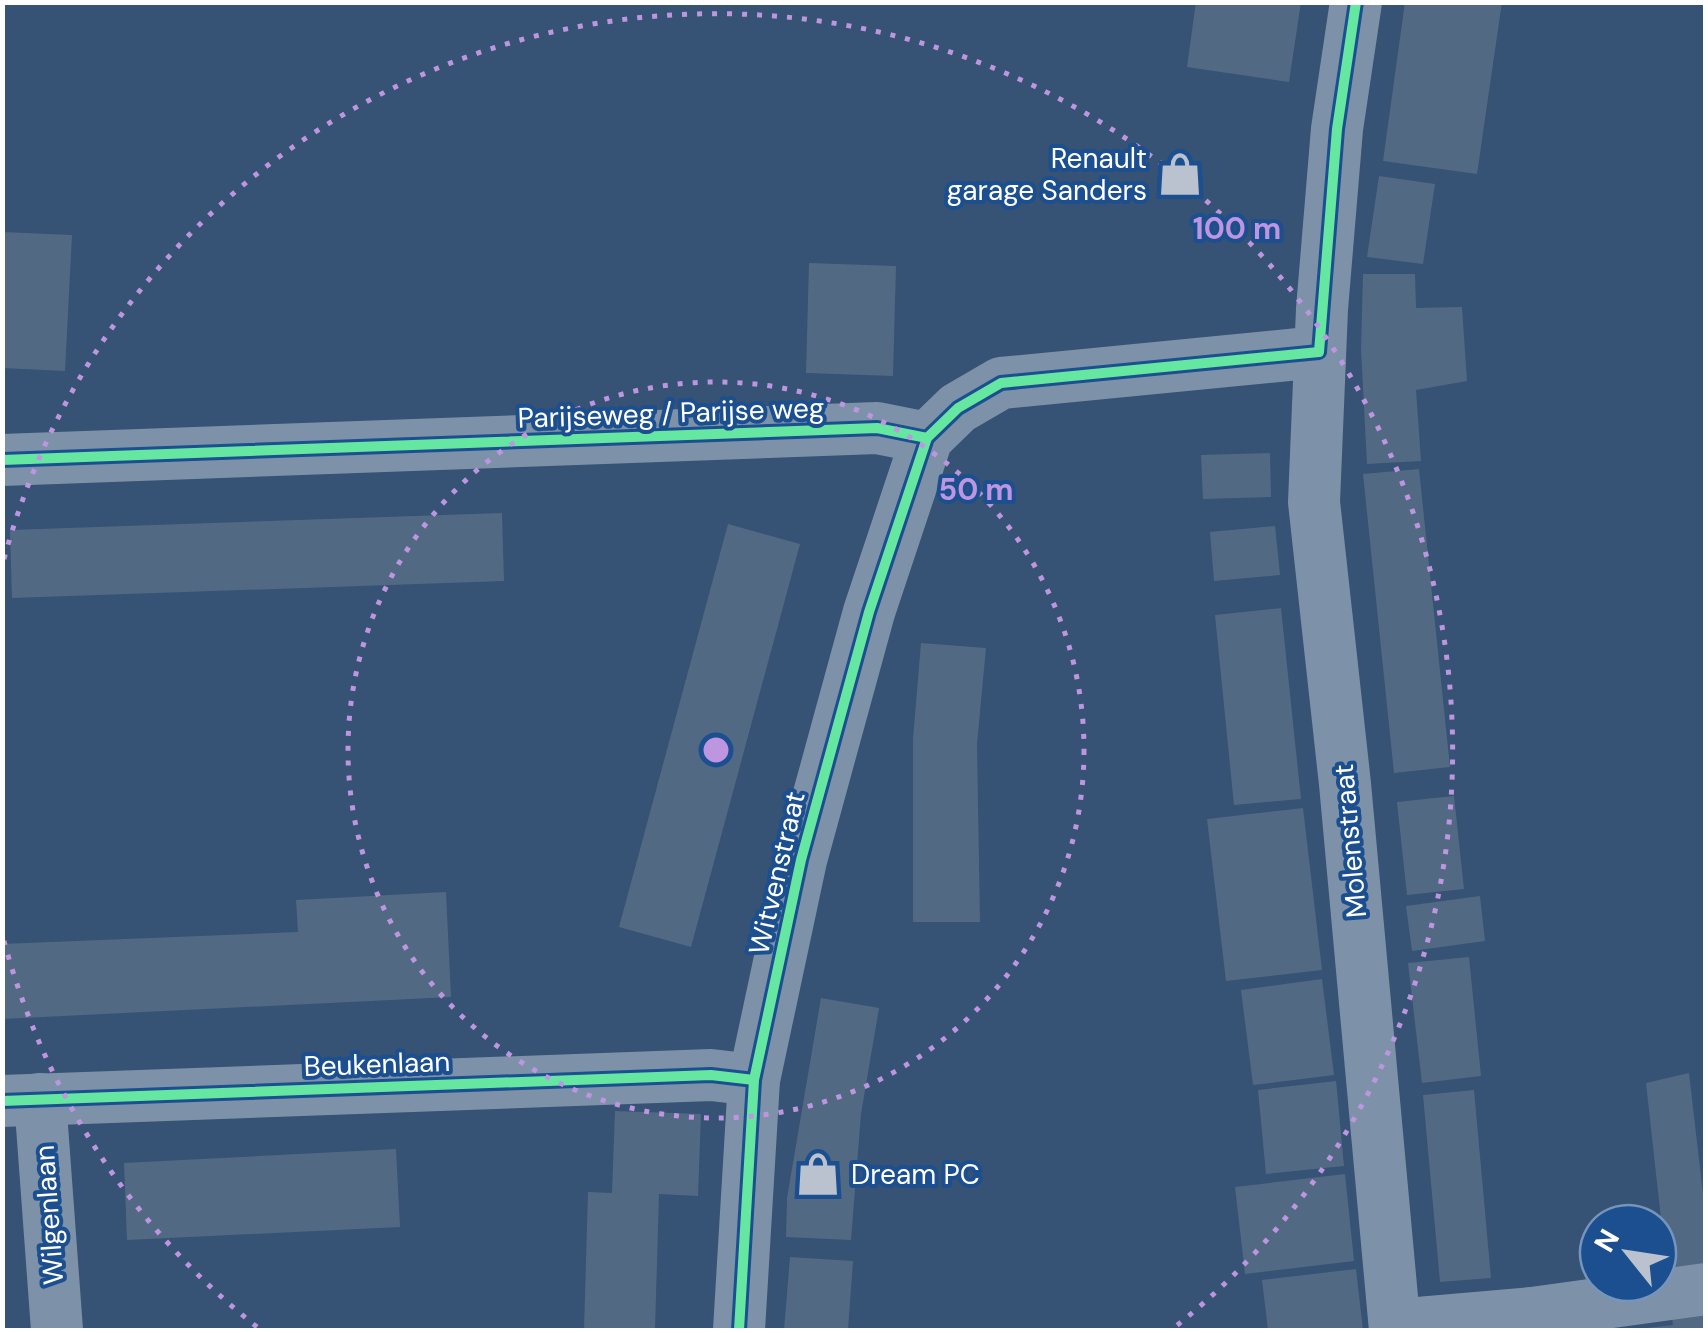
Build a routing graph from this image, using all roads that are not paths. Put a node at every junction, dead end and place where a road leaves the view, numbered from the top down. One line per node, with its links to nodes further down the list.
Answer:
1 (1356, 2): 2 (street, Molenstraat)
2 (1319, 352): 3 (street); 8 (street, Molenstraat)
3 (926, 438): 4 (street, Parijseweg / Parijse weg); 5 (street, Witvenstraat)
4 (2, 460)
5 (754, 1080): 6 (street, Beukenlaan); 10 (street, Witvenstraat)
6 (22, 1100): 9 (street, Wilgenlaan)
7 (1706, 1289): 8 (street)
8 (1395, 1328)
9 (57, 1330)
10 (739, 1330)

